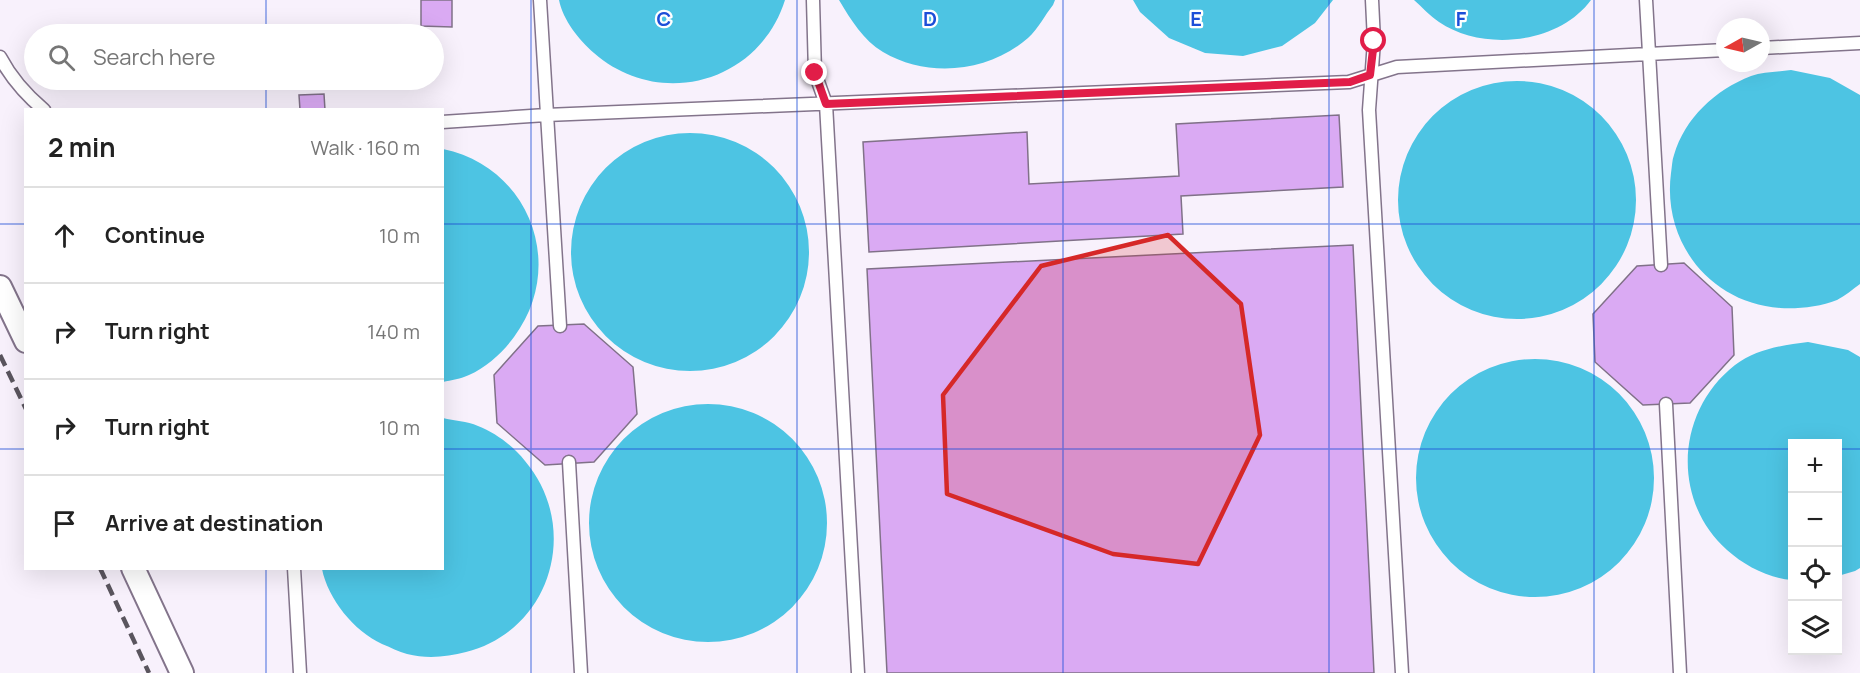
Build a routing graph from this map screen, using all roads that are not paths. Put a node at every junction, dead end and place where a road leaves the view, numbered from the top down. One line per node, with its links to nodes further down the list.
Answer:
1 (540, 0): 13 (lane)
2 (813, 0): 11 (lane)
3 (1372, 0): 10 (lane)
4 (1646, 0): 8 (lane)
5 (1860, 43): 6 (lane)
6 (1770, 48)
7 (1716, 50): 8 (lane)
8 (1648, 54): 10 (lane); 15 (lane)
9 (0, 57): 12 (lane)
10 (1370, 75): 11 (lane); 27 (lane)
11 (826, 104): 13 (lane); 26 (lane)
12 (42, 108)
13 (546, 115): 14 (lane); 17 (lane)
14 (444, 122)
15 (1661, 265)
16 (0, 287): 18 (street)
17 (560, 326)
18 (24, 337)
19 (1666, 404): 28 (lane)
20 (569, 462): 25 (lane)
21 (134, 570): 23 (street)
22 (294, 570): 24 (lane)
23 (183, 673)
24 (300, 673)
25 (581, 673)
26 (858, 673)
27 (1402, 673)
28 (1680, 673)

